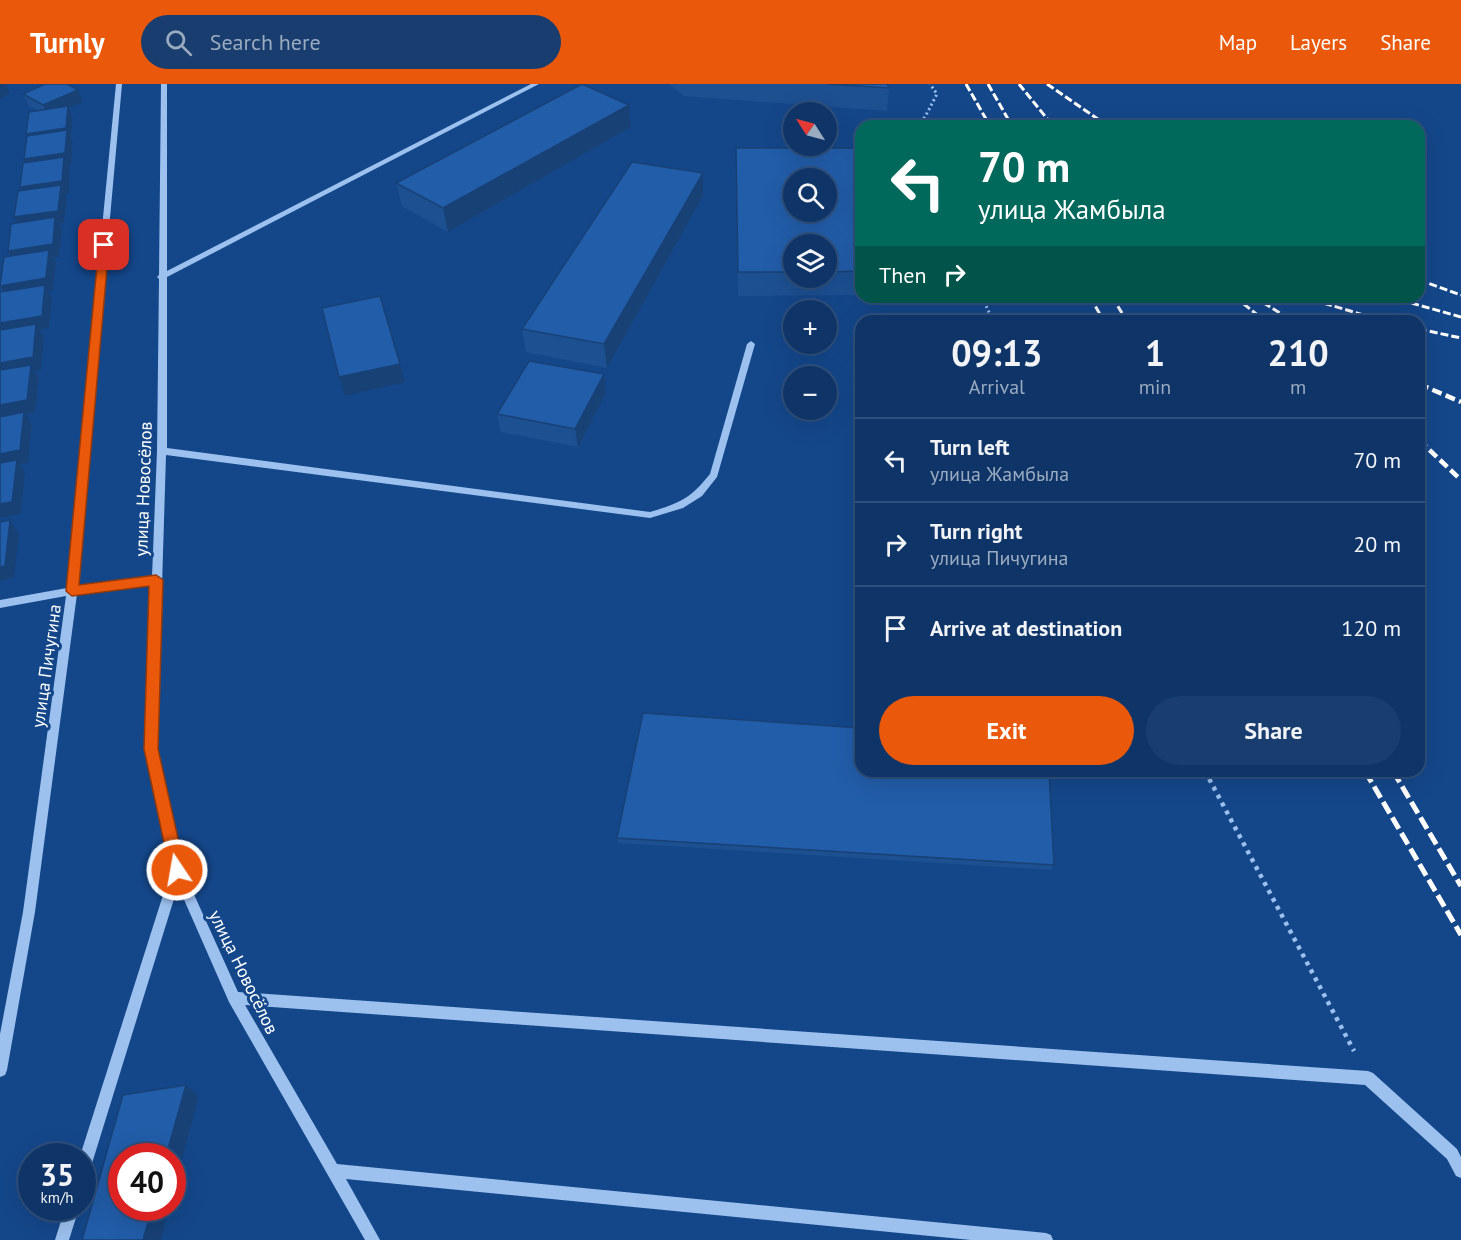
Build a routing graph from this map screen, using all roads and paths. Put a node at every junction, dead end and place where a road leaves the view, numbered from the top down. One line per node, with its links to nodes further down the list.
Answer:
1 (119, 84): 10 (street, улица Пичугина)
2 (164, 84): 6 (street, улица Новосёлов)
3 (536, 84): 6 (street)
4 (930, 84): 5 (path)
5 (922, 120)
6 (161, 277): 8 (street, улица Новосёлов)
7 (751, 344): 8 (street)
8 (162, 451): 9 (street, улица Новосёлов)
9 (156, 580): 10 (street); 13 (street, улица Новосёлов)
10 (72, 591): 11 (street); 15 (street, улица Пичугина)
11 (0, 604)
12 (1208, 777): 16 (path)
13 (177, 870): 14 (street, улица Новосёлов); 17 (street)
14 (234, 998): 16 (street); 18 (street, улица Новосёлов)
15 (0, 1070)
16 (1368, 1078): 19 (street)
17 (91, 1143)
18 (334, 1171): 22 (street, улица Новосёлов); 23 (street)
19 (1461, 1171)
20 (68, 1221): 21 (street)
21 (62, 1240)
22 (373, 1240)
23 (1046, 1240)

